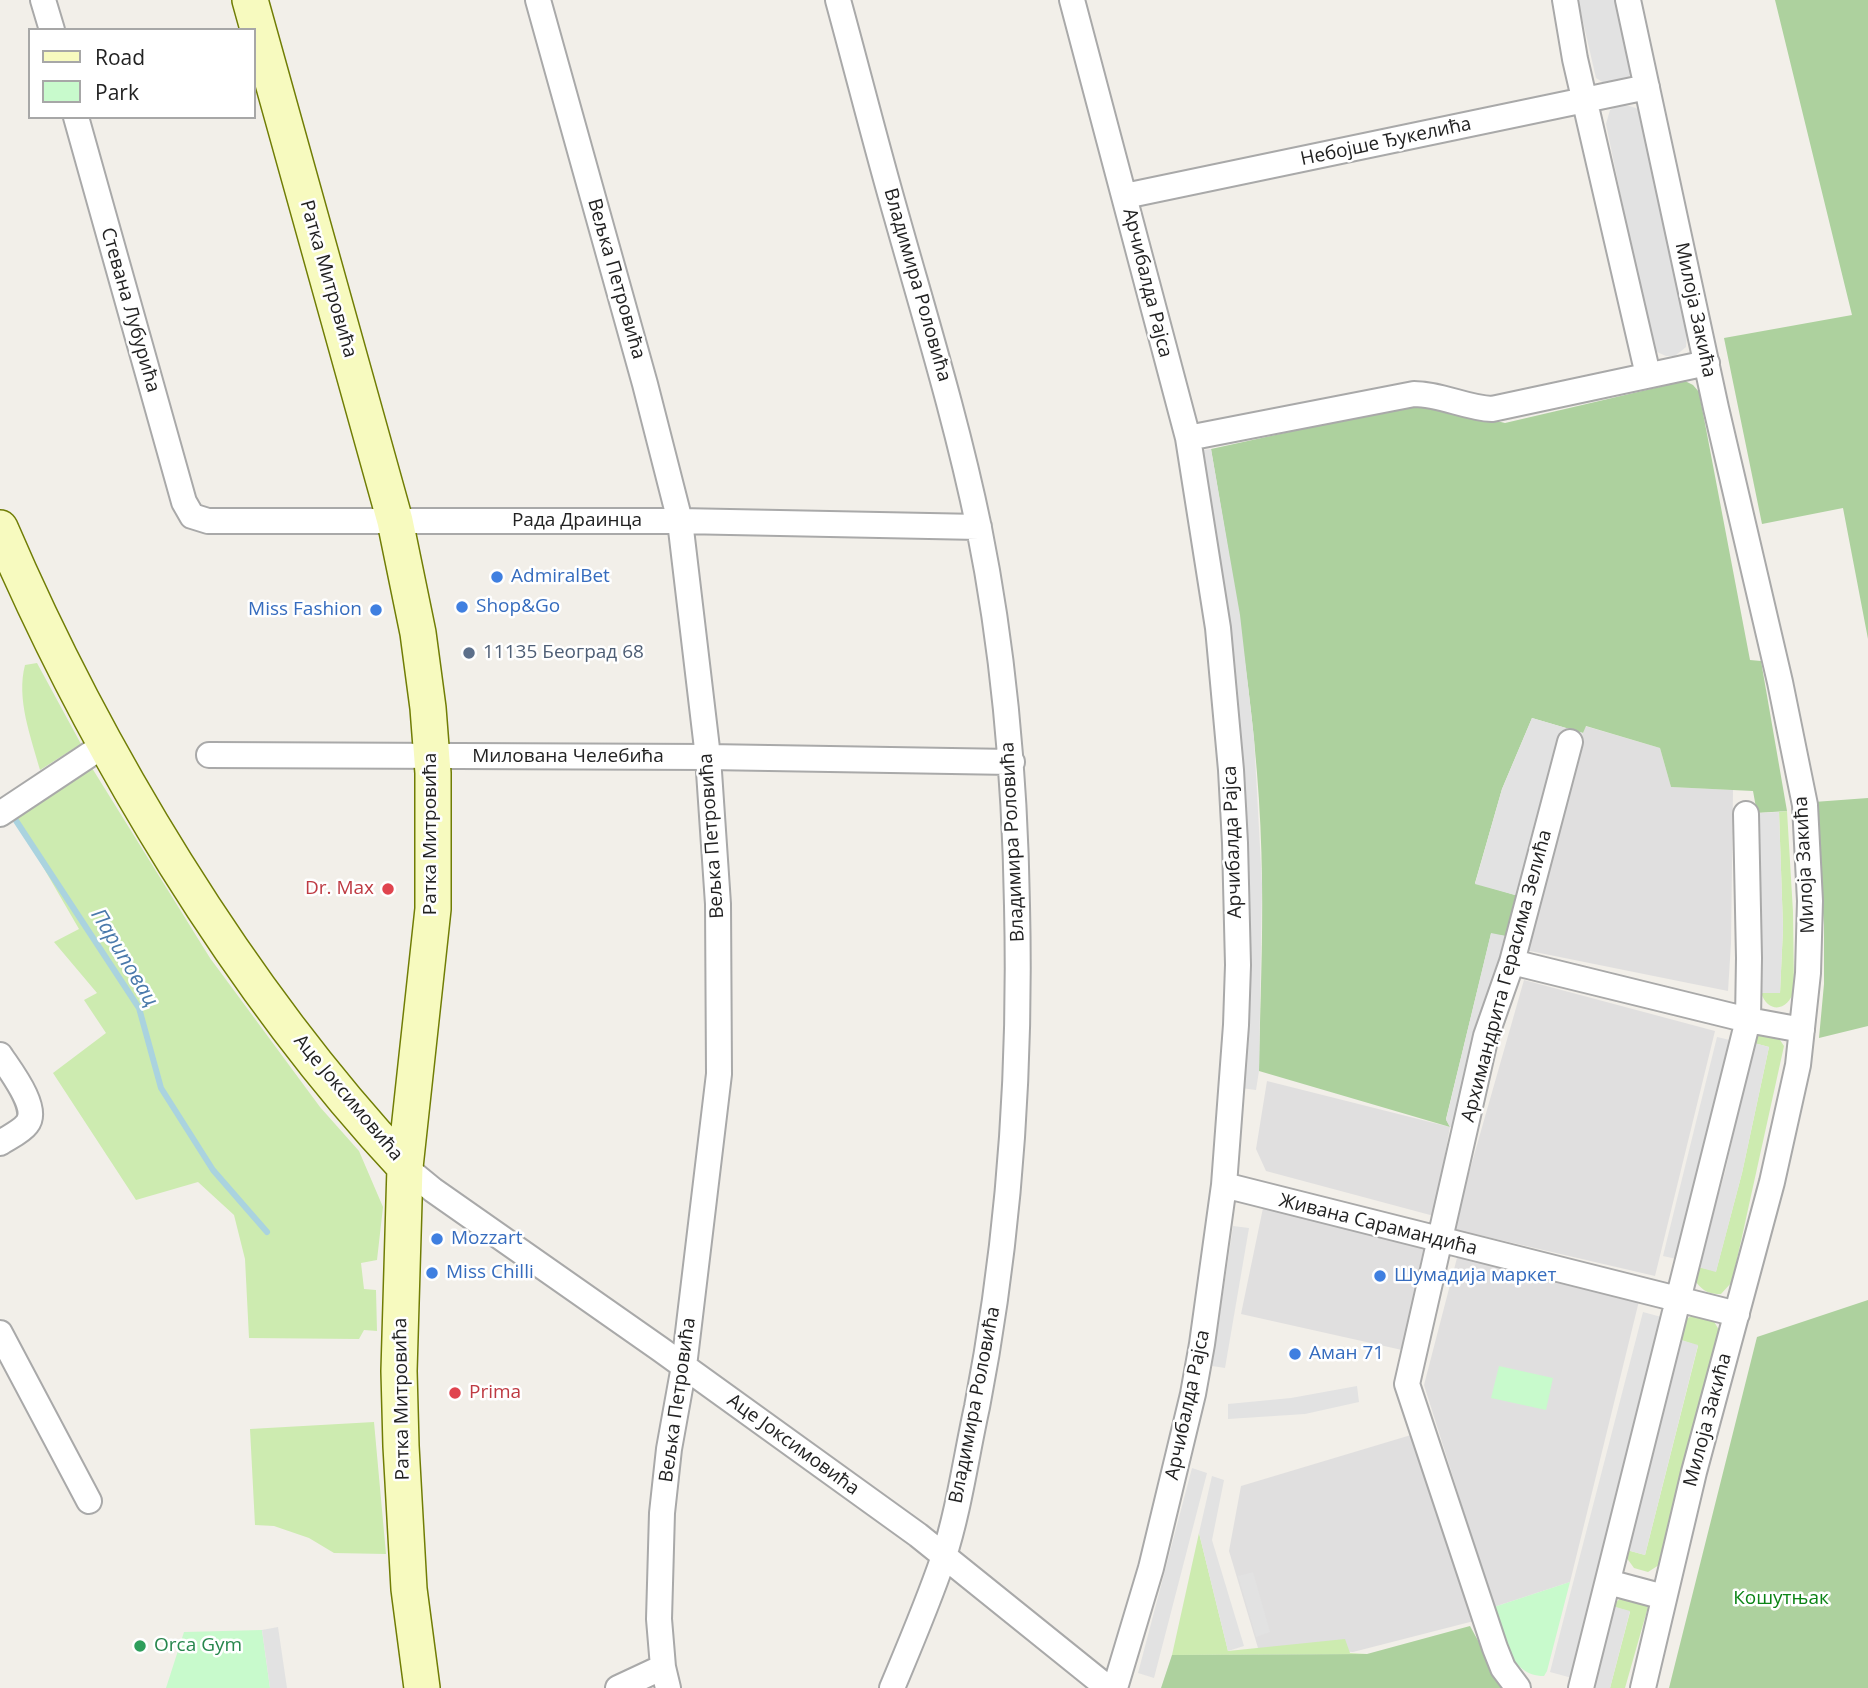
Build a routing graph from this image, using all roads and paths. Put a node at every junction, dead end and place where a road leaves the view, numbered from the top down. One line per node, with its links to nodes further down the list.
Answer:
1 (43, 0): 8 (street)
2 (250, 0): 17 (main road, Ратка Митровића)
3 (538, 0): 18 (street, Вељка Петровића)
4 (838, 0): 19 (street, Владимира Роловића)
5 (1072, 0): 12 (street, Арчибалда Рајса)
6 (1565, 0): 10 (street)
7 (1628, 0): 9 (street, Милоја Закића)
8 (51, 28)
9 (1647, 87): 10 (street, Небојше Ђукелића); 13 (street, Милоја Закића)
10 (1585, 99): 12 (street, Небојше Ђукелића); 14 (street)
11 (77, 119): 16 (street, Стевана Лубурића)
12 (1125, 196): 15 (street, Арчибалда Рајса)
13 (1707, 363): 14 (street); 31 (street, Милоја Закића)
14 (1648, 375): 15 (street)
15 (1188, 439): 35 (street, Арчибалда Рајса)
16 (184, 502): 17 (street, Рада Драинца)
17 (395, 521): 18 (street, Рада Драинца); 24 (main road, Ратка Митровића)
18 (680, 522): 19 (street, Рада Драинца); 25 (street, Вељка Петровића)
19 (979, 527): 26 (street, Владимира Роловића)
20 (0, 528): 22 (main road, Аце Јоксимовића)
21 (1570, 742): 29 (street, Архимандрита Герасима Зелића)
22 (107, 743): 27 (street); 34 (main road, Аце Јоксимовића)
23 (209, 755): 24 (street, Милована Челебића)
24 (432, 755): 25 (street, Милована Челебића); 34 (main road, Ратка Митровића)
25 (708, 757): 26 (street, Милована Челебића); 40 (street, Вељка Петровића)
26 (1012, 762): 42 (street, Владимира Роловића)
27 (0, 814)
28 (1746, 814): 30 (street)
29 (1512, 962): 30 (street); 36 (street, Архимандрита Герасима Зелића)
30 (1748, 1020): 31 (street); 37 (street)
31 (1802, 1030): 38 (street, Милоја Закића)
32 (0, 1055): 33 (street)
33 (0, 1143)
34 (405, 1167): 40 (street, Аце Јоксимовића); 46 (main road, Ратка Митровића)
35 (1224, 1185): 36 (street, Живана Сарамандића); 50 (street, Арчибалда Рајса)
36 (1438, 1240): 37 (street, Живана Сарамандића); 51 (street, Архимандрита Герасима Зелића)
37 (1678, 1300): 38 (street, Живана Сарамандића); 43 (street)
38 (1737, 1314): 44 (street, Милоја Закића)
39 (0, 1333): 41 (street)
40 (684, 1366): 42 (street, Аце Јоксимовића); 45 (street, Вељка Петровића)
41 (89, 1501)
42 (944, 1555): 48 (street, Владимира Роловића); 49 (street, Аце Јоксимовића)
43 (1608, 1582): 44 (street); 52 (street)
44 (1664, 1597): 53 (street, Милоја Закића)
45 (666, 1677): 47 (street)
46 (422, 1688)
47 (618, 1688)
48 (892, 1688)
49 (1108, 1688)
50 (1115, 1688)
51 (1518, 1688)
52 (1581, 1688)
53 (1643, 1688)

